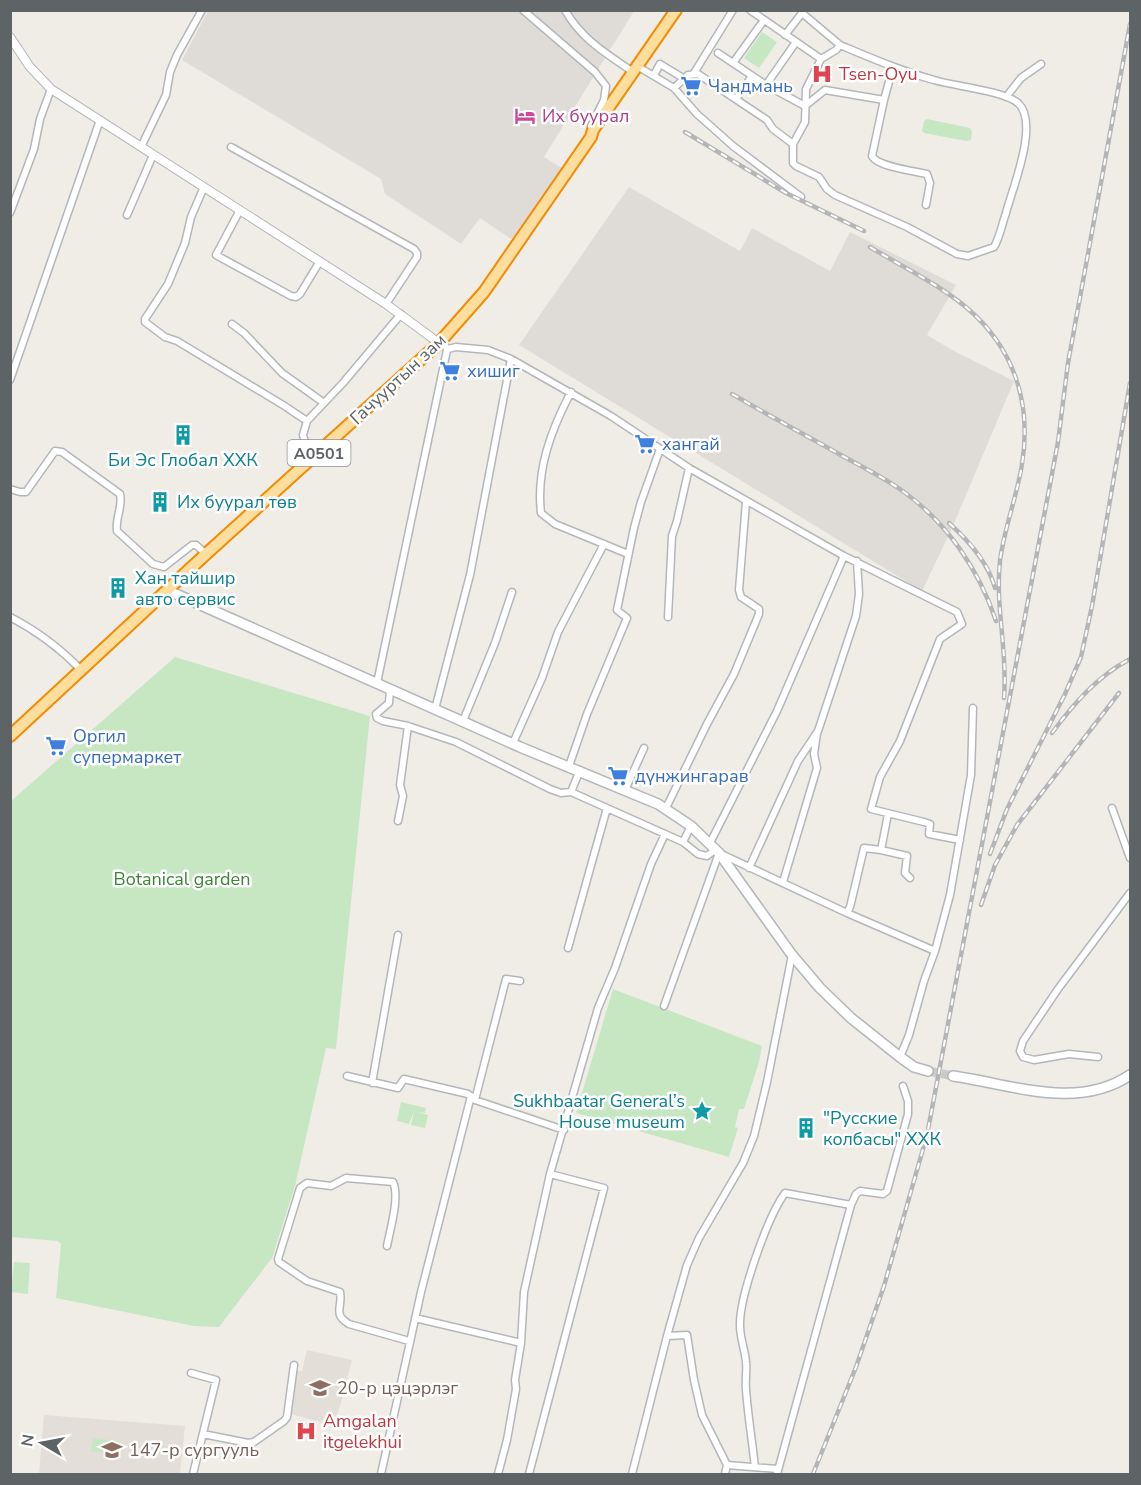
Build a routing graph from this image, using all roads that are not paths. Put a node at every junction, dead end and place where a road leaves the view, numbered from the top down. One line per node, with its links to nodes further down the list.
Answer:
1 (202, 10): 33 (street)
2 (523, 10): 31 (street)
3 (565, 10): 18 (street)
4 (676, 10): 18 (highway, Гачууртын зам / A0501)
5 (734, 10): 19 (street)
6 (750, 10): 8 (street)
7 (800, 12): 9 (street); 12 (street)
8 (764, 20): 9 (street); 15 (street)
9 (785, 35): 11 (street)
10 (10, 37): 24 (street)
11 (796, 42): 14 (street); 23 (street)
12 (840, 45): 14 (street); 17 (street)
13 (718, 52): 15 (street)
14 (821, 59): 29 (street)
15 (733, 63): 21 (street)
16 (1041, 64): 26 (street)
17 (893, 68): 26 (street); 28 (street)
18 (638, 70): 20 (street); 31 (highway, Гачууртын зам / A0501)
19 (694, 73): 22 (street); 27 (street)
20 (654, 75): 22 (street); 25 (street)
21 (752, 76): 23 (street); 27 (street)
22 (683, 78): 25 (street)
23 (766, 85): 29 (street)
24 (51, 88): 30 (street); 40 (street)
25 (674, 88): 37 (street)
26 (1006, 97): 32 (street)
27 (736, 99): 32 (street)
28 (884, 100): 29 (street); 38 (street)
29 (805, 106): 32 (street)
30 (100, 120): 33 (street); 48 (street)
31 (589, 136): 46 (highway, Гачууртын зам / A0501)
32 (793, 144)
33 (141, 147): 35 (street)
34 (231, 147): 43 (street)
35 (153, 155): 36 (street); 41 (street)
36 (204, 187): 39 (street); 51 (street)
37 (801, 196)
38 (926, 205)
39 (240, 210): 42 (street); 42 (street)
40 (10, 213)
41 (127, 214)
42 (320, 261): 43 (street)
43 (386, 304): 44 (street)
44 (401, 314): 46 (street); 50 (street)
45 (232, 324): 50 (street)
46 (443, 346): 47 (street); 53 (highway, Гачууртын зам / A0501); 67 (street)
47 (511, 358): 49 (street); 70 (street)
48 (10, 381)
49 (571, 392): 52 (street); 57 (street)
50 (324, 403): 51 (street)
51 (307, 421): 53 (street)
52 (660, 449): 54 (street); 59 (street)
53 (316, 456): 58 (highway, Гачууртын зам / A0501)
54 (689, 468): 56 (street); 65 (street)
55 (10, 489): 58 (street)
56 (746, 502): 60 (street); 82 (street)
57 (604, 544): 59 (street); 75 (street)
58 (206, 554): 62 (highway, Гачууртын зам / A0501)
59 (628, 554): 77 (street)
60 (844, 556): 61 (street); 90 (street)
61 (857, 561): 73 (street); 84 (street)
62 (167, 590): 66 (highway, Гачууртын зам / A0501); 67 (main road)
63 (512, 592): 71 (street)
64 (10, 617): 66 (street)
65 (668, 617)
66 (81, 670): 74 (highway, Гачууртын зам / A0501)
67 (377, 683): 68 (main road)
68 (390, 689): 70 (main road); 72 (street)
69 (973, 708): 88 (street)
70 (435, 709): 71 (main road)
71 (463, 721): 75 (main road)
72 (408, 726): 80 (street); 85 (street)
73 (818, 731): 93 (street); 95 (street)
74 (10, 736)
75 (513, 743): 77 (main road)
76 (644, 748): 79 (street)
77 (569, 766): 78 (main road)
78 (580, 770): 79 (main road); 80 (street)
79 (625, 790): 82 (main road)
80 (571, 792): 81 (street)
81 (607, 808): 87 (street); 99 (street)
82 (666, 808): 86 (main road)
83 (1112, 808): 92 (street)
84 (888, 814): 88 (street); 91 (street)
85 (398, 821)
86 (692, 826): 89 (street); 90 (main road)
87 (665, 834): 89 (street); 113 (street)
88 (960, 840): 100 (street)
89 (682, 842): 90 (street)
90 (715, 849): 93 (street); 101 (main road); 103 (street)
91 (881, 850): 94 (street); 97 (street)
92 (1131, 858)
93 (749, 868): 95 (street)
94 (910, 878)
95 (783, 882): 97 (street)
96 (1131, 893): 105 (street)
97 (847, 913): 100 (street)
98 (398, 935): 110 (street)
99 (568, 948)
100 (935, 951): 104 (street)
101 (792, 955): 104 (main road); 118 (street)
102 (520, 981): 112 (street)
103 (664, 1006)
104 (900, 1057): 106 (main road)
105 (1098, 1057)
106 (928, 1071)
107 (1131, 1075): 108 (main road)
108 (953, 1076)
109 (347, 1077): 110 (street)
110 (372, 1083): 112 (street)
111 (903, 1086): 115 (street)
112 (473, 1098): 113 (street); 117 (street)
113 (564, 1130): 114 (street)
114 (550, 1174): 120 (street); 130 (street)
115 (851, 1205): 125 (street); 126 (street)
116 (387, 1246): 119 (street)
117 (415, 1318): 119 (street); 120 (street)
118 (667, 1336): 124 (street); 131 (street)
119 (409, 1341): 128 (street)
120 (521, 1343): 129 (street)
121 (294, 1365): 123 (street)
122 (191, 1373): 123 (street)
123 (202, 1434): 127 (street)
124 (727, 1465): 125 (street); 132 (street)
125 (755, 1467): 126 (street)
126 (777, 1472)
127 (193, 1474)
128 (381, 1474)
129 (498, 1474)
130 (529, 1474)
131 (632, 1474)
132 (725, 1474)

